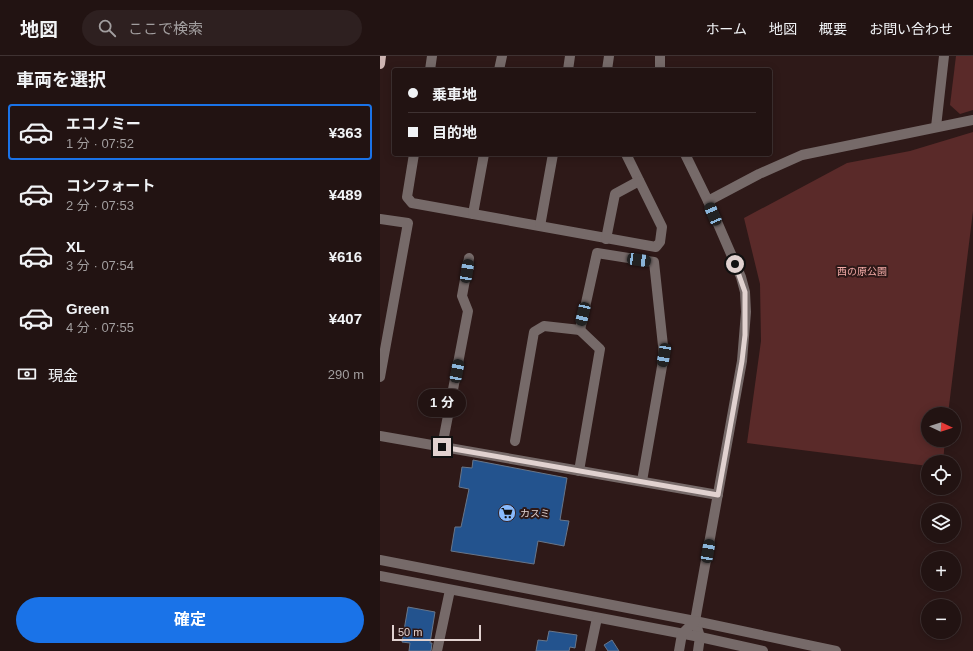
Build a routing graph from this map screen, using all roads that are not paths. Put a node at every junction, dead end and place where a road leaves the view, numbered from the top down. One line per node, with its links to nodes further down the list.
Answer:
1 (381, 56): 8 (main road)
2 (432, 56): 9 (street)
3 (502, 56): 10 (street)
4 (570, 56): 11 (street)
5 (609, 56): 12 (street)
6 (660, 56): 13 (street)
7 (944, 56): 15 (street)
8 (380, 64)
9 (430, 68)
10 (499, 68)
11 (568, 68)
12 (607, 68)
13 (660, 68)
14 (973, 120): 15 (street)
15 (936, 127): 22 (street)
16 (414, 156): 23 (street)
17 (484, 156): 23 (street)
18 (553, 156): 25 (street)
19 (627, 156): 21 (street)
20 (686, 156): 22 (street)
21 (639, 181): 26 (street); 26 (street)
22 (708, 201): 35 (street)
23 (473, 214): 25 (street)
24 (380, 219): 29 (street)
25 (540, 226): 26 (street)
26 (606, 239)
27 (469, 258): 32 (street)
28 (580, 330): 31 (street); 33 (street); 34 (street)
29 (380, 377)
30 (380, 436): 32 (street)
31 (515, 441)
32 (442, 447): 33 (street)
33 (579, 471): 34 (street)
34 (642, 481): 35 (street)
35 (718, 495): 40 (street)
36 (380, 560): 40 (street)
37 (380, 576): 38 (street)
38 (450, 590): 39 (street); 43 (street)
39 (598, 618): 41 (street); 44 (street)
40 (695, 621): 41 (street); 42 (street); 48 (street)
41 (682, 634): 42 (street); 45 (street)
42 (700, 637): 46 (street); 47 (street)
43 (438, 651)
44 (590, 651)
45 (679, 651)
46 (698, 651)
47 (763, 651)
48 (836, 651)

